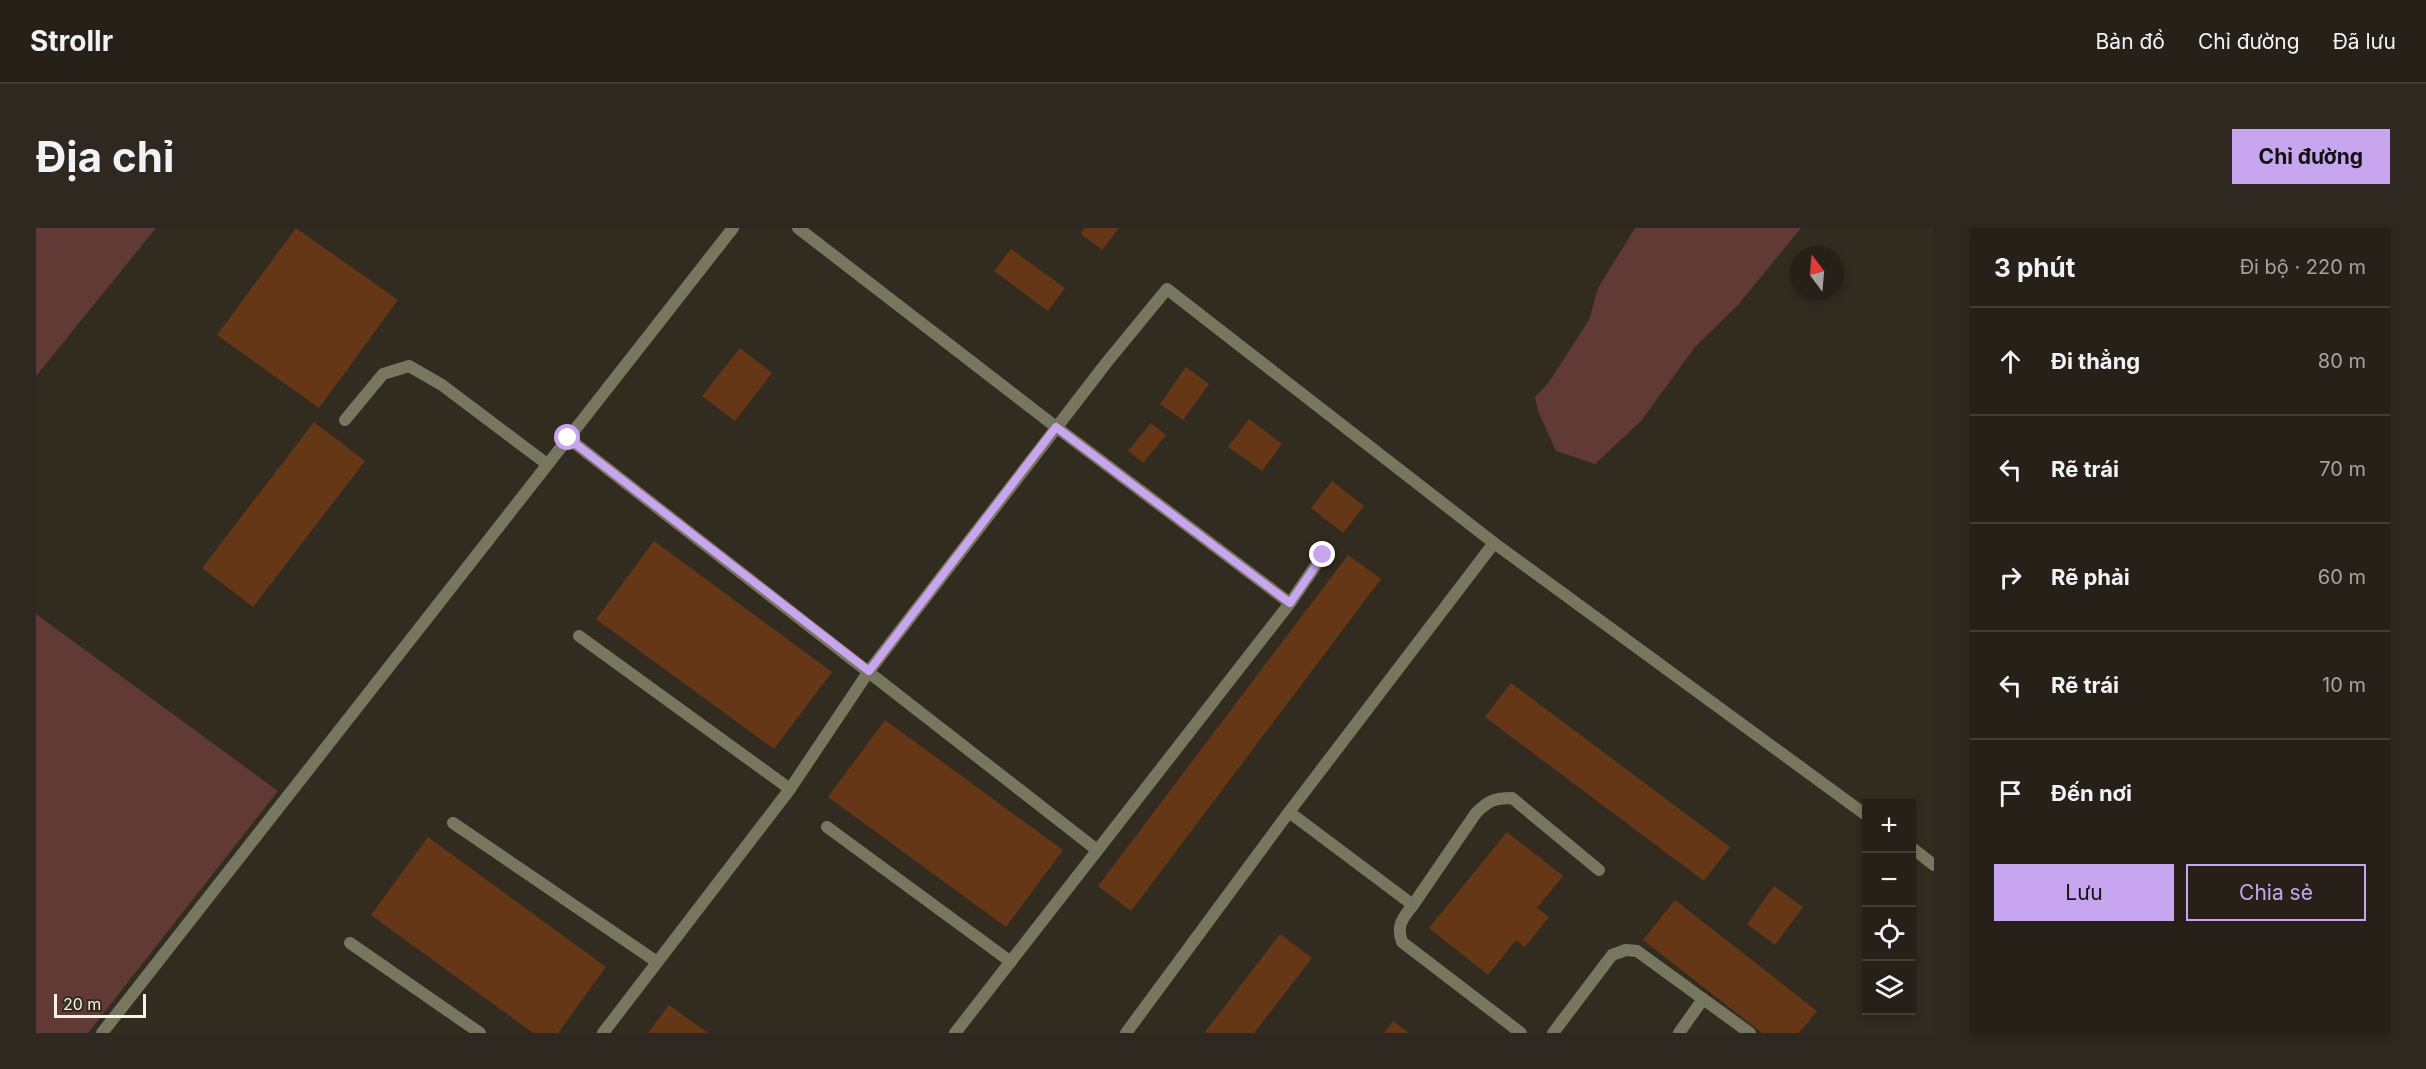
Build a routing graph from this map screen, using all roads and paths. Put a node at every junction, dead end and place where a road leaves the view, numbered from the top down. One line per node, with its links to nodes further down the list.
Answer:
1 (732, 228): 5 (street)
2 (798, 228): 4 (street)
3 (345, 420): 6 (street)
4 (1056, 427): 7 (street); 9 (street); 11 (street)
5 (568, 438): 6 (street); 11 (street)
6 (547, 464): 26 (street)
7 (1494, 543): 13 (street); 14 (street)
8 (1323, 555): 9 (street)
9 (1290, 603): 17 (street)
10 (579, 636): 12 (street)
11 (869, 671): 12 (street); 17 (street)
12 (790, 789): 23 (street)
13 (1289, 812): 21 (street); 30 (street)
14 (1862, 812)
15 (453, 823): 23 (street)
16 (827, 827): 24 (street)
17 (1097, 850): 24 (street)
18 (1916, 852): 19 (street)
19 (1934, 865)
20 (1599, 870): 21 (street)
21 (1413, 905): 31 (street)
22 (350, 943): 27 (street)
23 (657, 962): 28 (street)
24 (1011, 962): 29 (street)
25 (1703, 999): 32 (street); 33 (street); 34 (street)
26 (102, 1033)
27 (480, 1033)
28 (603, 1033)
29 (956, 1033)
30 (1126, 1033)
31 (1521, 1033)
32 (1553, 1033)
33 (1679, 1033)
34 (1750, 1033)

